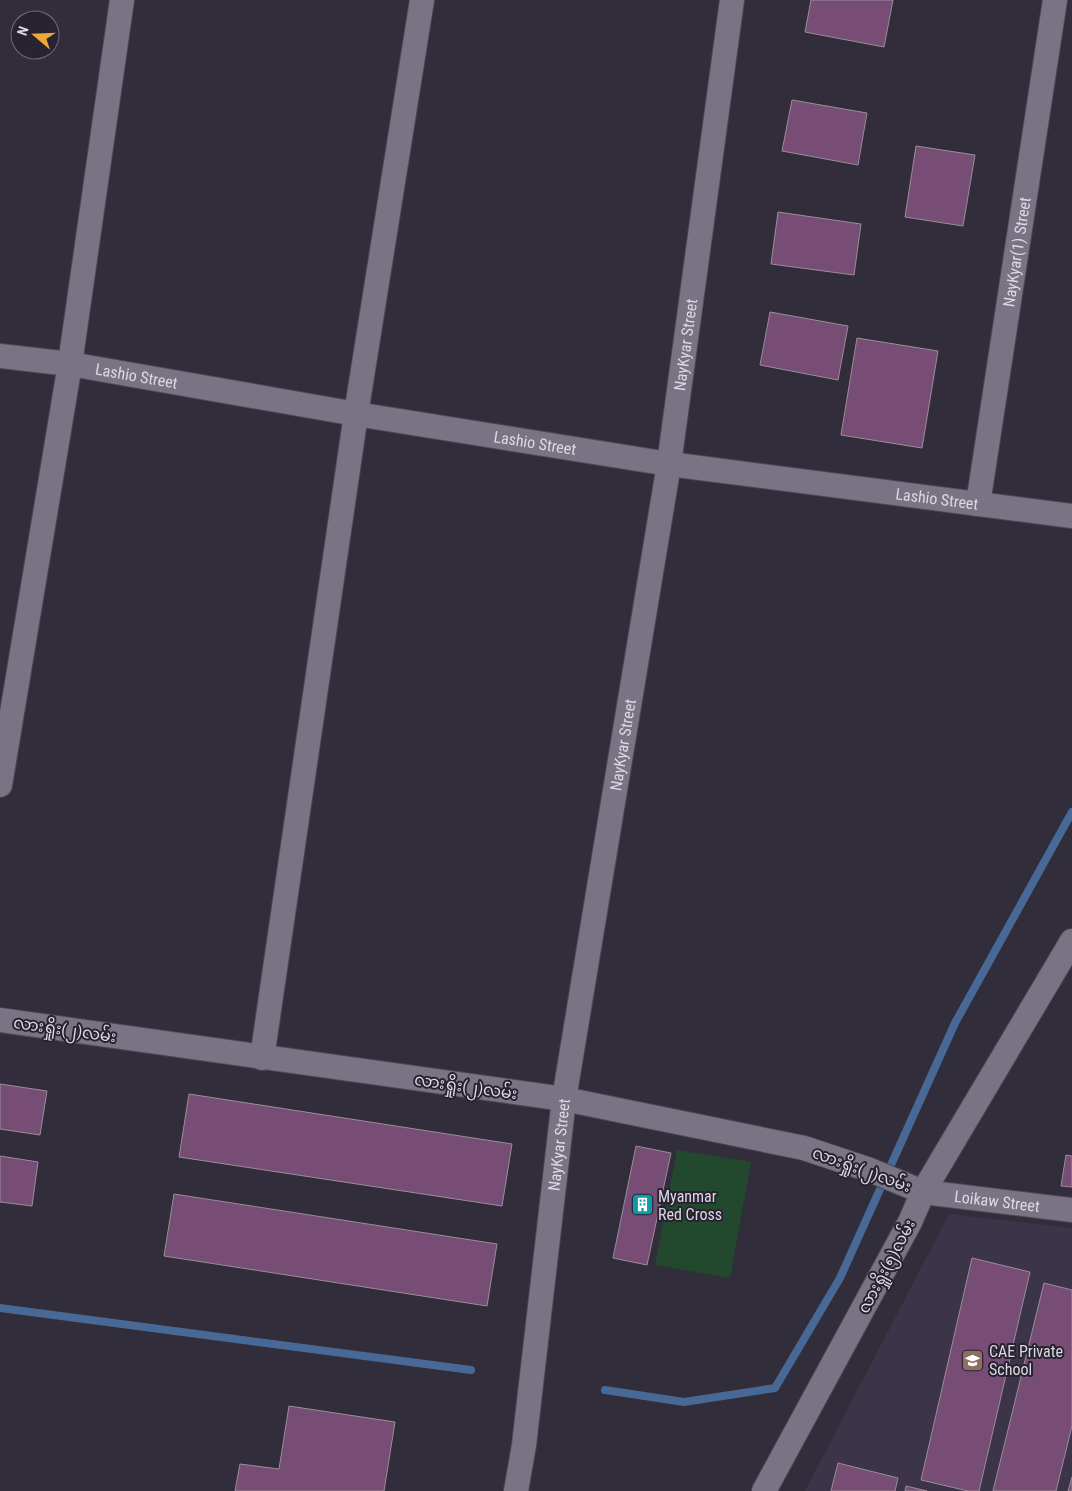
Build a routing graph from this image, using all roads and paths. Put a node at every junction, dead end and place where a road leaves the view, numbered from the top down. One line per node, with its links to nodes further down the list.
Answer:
1 (122, 0): 6 (street)
2 (422, 0): 7 (street)
3 (732, 0): 8 (street, NayKyar Street)
4 (1055, 0): 9 (street, NayKyar(1) Street)
5 (0, 356): 6 (street, Lashio Street)
6 (70, 364): 7 (street, Lashio Street); 11 (street)
7 (356, 414): 8 (street, Lashio Street); 15 (street)
8 (669, 464): 9 (street, Lashio Street); 16 (street, NayKyar Street)
9 (978, 504): 10 (street, Lashio Street)
10 (1072, 516)
11 (0, 785)
12 (1072, 941): 13 (street, လားရှိုး(၅)လမ်း)
13 (1065, 963): 17 (street, လားရှိုး(၅)လမ်း)
14 (0, 1020): 15 (street, လားရှိုး(၂)လမ်း)
15 (262, 1058): 16 (street, လားရှိုး(၂)လမ်း)
16 (564, 1099): 17 (street, လားရှိုး(၂)လမ်း); 19 (street, NayKyar Street)
17 (923, 1192): 18 (street, Loikaw Street); 20 (street, လားရှိုး(၅)လမ်း)
18 (1072, 1210)
19 (516, 1491)
20 (764, 1491)

